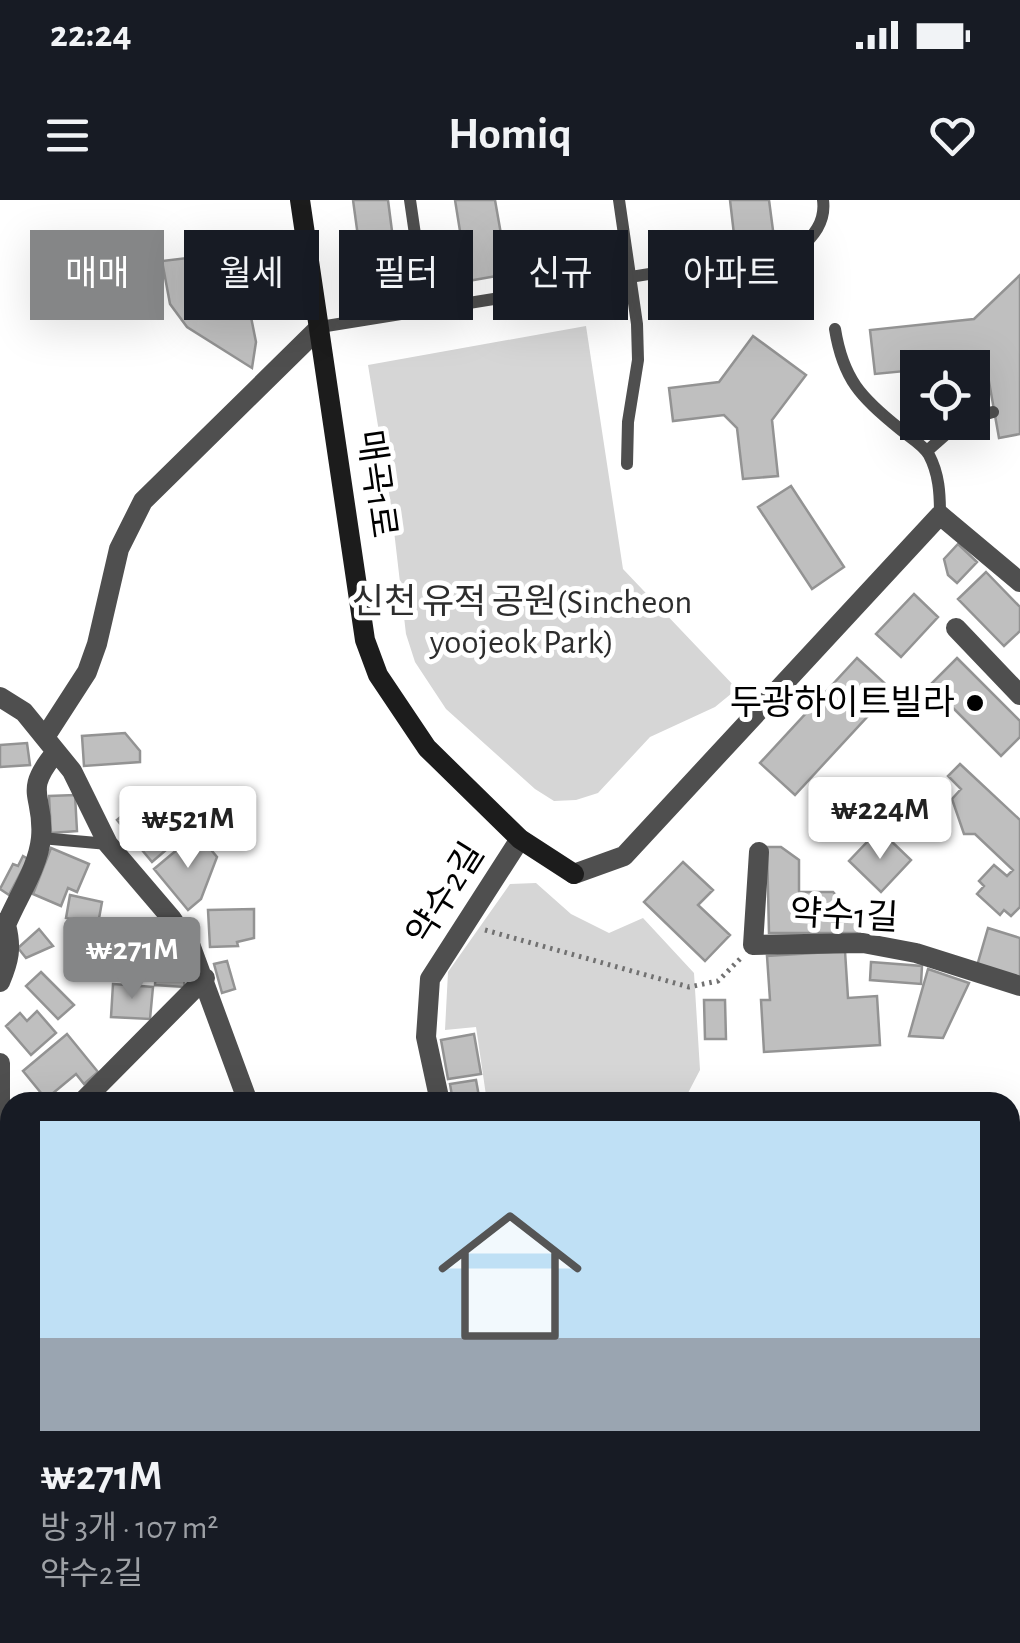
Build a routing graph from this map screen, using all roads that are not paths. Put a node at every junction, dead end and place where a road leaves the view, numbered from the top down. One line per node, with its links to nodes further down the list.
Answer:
1 (300, 200): 9 (street, 매곡1로)
2 (410, 200): 5 (lane)
3 (619, 200): 6 (lane)
4 (823, 200): 6 (lane)
5 (414, 230)
6 (630, 278): 7 (lane); 15 (lane)
7 (473, 303)
8 (364, 320): 9 (lane)
9 (320, 327): 21 (street); 23 (street, 매곡1로)
10 (835, 329): 14 (lane)
11 (993, 412): 12 (lane)
12 (990, 413)
13 (940, 440): 14 (lane)
14 (927, 451): 16 (lane)
15 (628, 464)
16 (940, 515): 17 (street); 23 (street, 매곡1로)
17 (1020, 582)
18 (956, 628): 19 (street)
19 (1020, 695)
20 (0, 697): 21 (street)
21 (51, 744): 22 (street); 24 (street)
22 (41, 838): 24 (lane); 26 (street)
23 (520, 839): 33 (street, 약수2길)
24 (108, 844): 27 (street)
25 (759, 852): 29 (street, 약수1길)
26 (3, 924): 28 (street)
27 (205, 978): 31 (street); 32 (street)
28 (0, 982)
29 (1020, 986)
30 (0, 1063): 34 (street)
31 (92, 1092)
32 (244, 1092)
33 (438, 1092)
34 (0, 1104)

